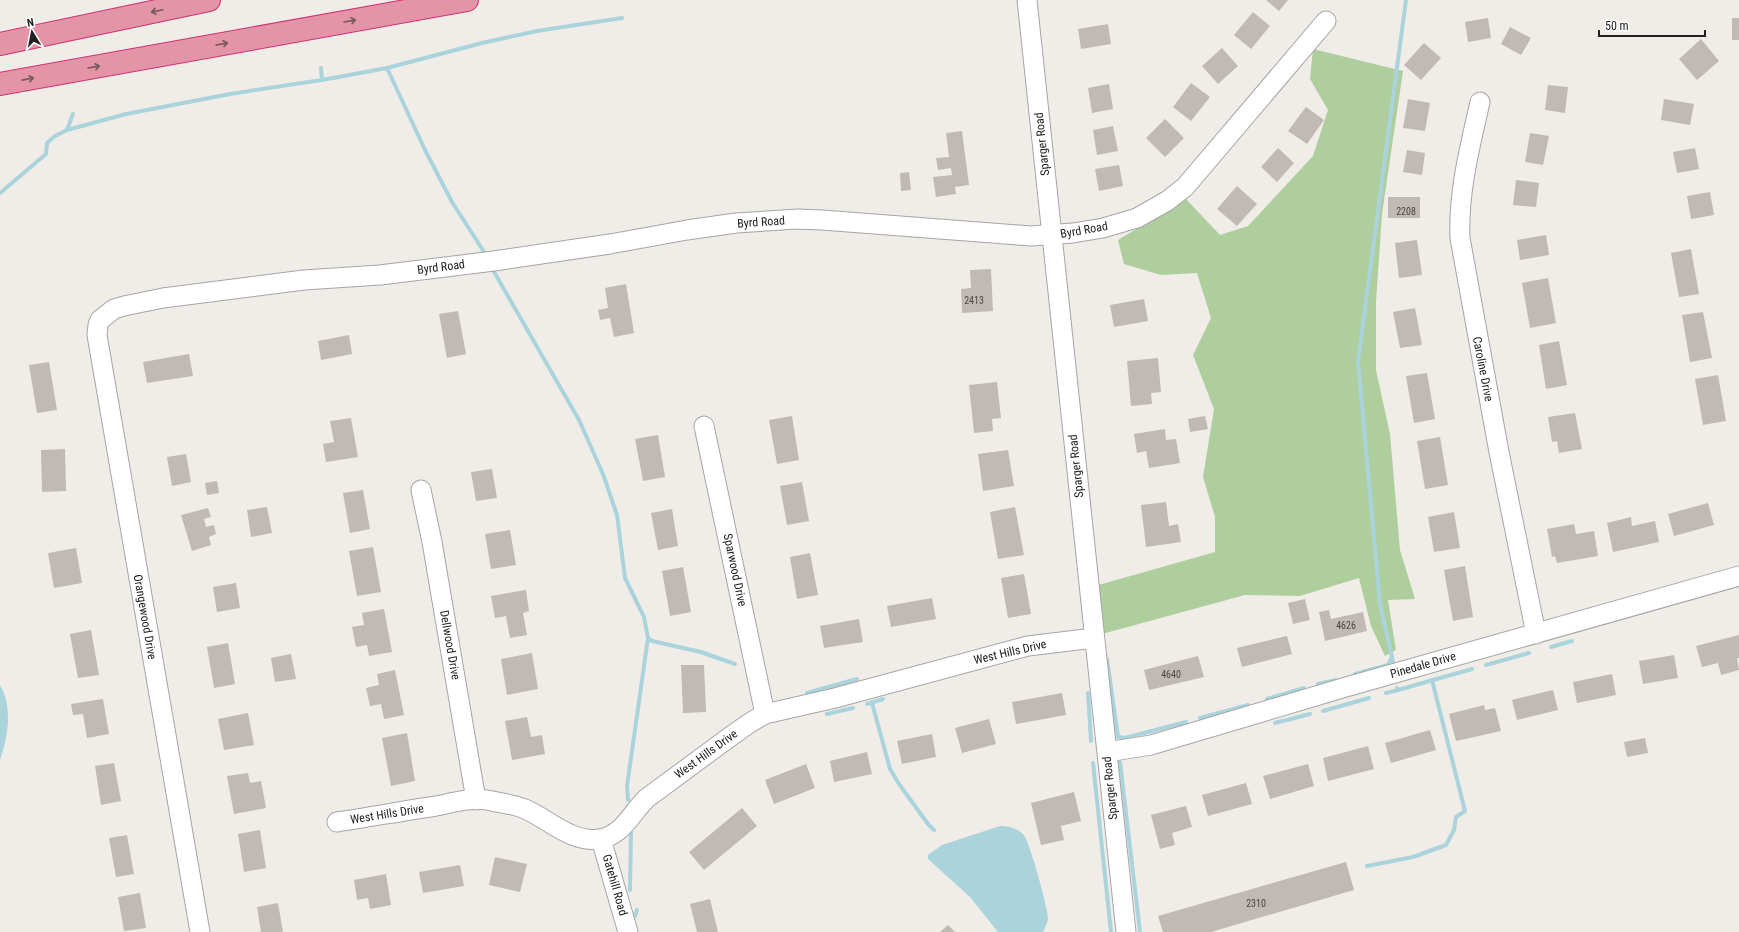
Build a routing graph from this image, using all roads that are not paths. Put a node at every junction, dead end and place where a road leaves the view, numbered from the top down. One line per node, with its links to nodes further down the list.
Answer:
1 (209, 0): 5 (highway, one-way to 5)
2 (467, 0): 6 (highway, one-way to 2)
3 (1027, 0): 8 (street, Sparger Road)
4 (1326, 21): 8 (street, Byrd Road)
5 (0, 44)
6 (0, 84)
7 (1480, 102): 13 (street, Caroline Drive)
8 (1052, 236): 9 (street, Byrd Road); 14 (street, Sparger Road)
9 (114, 309): 20 (street, Orangewood Drive)
10 (704, 426): 15 (street, Sparwood Drive)
11 (422, 490): 17 (street, Dellwood Drive)
12 (1739, 576): 13 (street, Pinedale Drive)
13 (1536, 634): 16 (street, Pinedale Drive)
14 (1094, 638): 15 (street, West Hills Drive); 16 (street, Sparger Road)
15 (765, 714): 19 (street, West Hills Drive)
16 (1107, 752): 22 (street, Sparger Road)
17 (476, 800): 18 (street, West Hills Drive); 19 (street, West Hills Drive)
18 (338, 822)
19 (601, 839): 21 (street, Gatehill Road)
20 (200, 932)
21 (628, 932)
22 (1126, 932)

